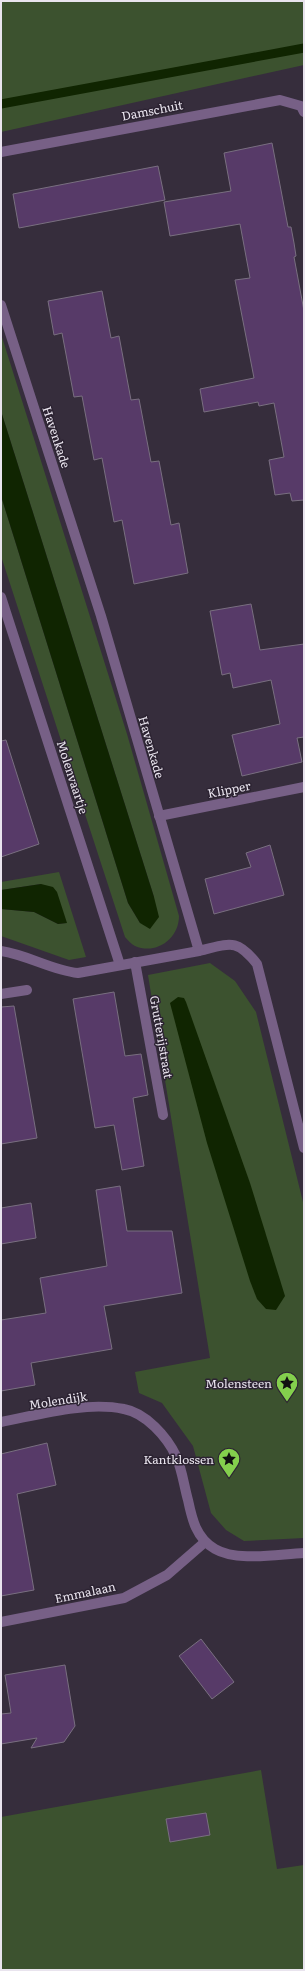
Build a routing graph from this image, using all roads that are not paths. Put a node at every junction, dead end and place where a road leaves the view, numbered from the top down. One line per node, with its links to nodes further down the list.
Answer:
1 (304, 112): 2 (street, Damschuit)
2 (1, 152)
3 (1, 305): 7 (street, Havenkade)
4 (1, 597): 5 (street, Molenvaartje)
5 (4, 615): 11 (street, Molenvaartje)
6 (304, 787): 7 (street, Klipper)
7 (159, 816): 9 (street, Havenkade)
8 (1, 951): 11 (street)
9 (199, 952): 10 (street); 15 (street)
10 (135, 962): 11 (street); 14 (street, Grutterijstraat)
11 (120, 966)
12 (27, 990): 13 (street)
13 (1, 994)
14 (163, 1115)
15 (304, 1148)
16 (1, 1422): 17 (street, Molendijk)
17 (204, 1542): 18 (street); 19 (street, Emmalaan)
18 (304, 1553)
19 (1, 1622)

